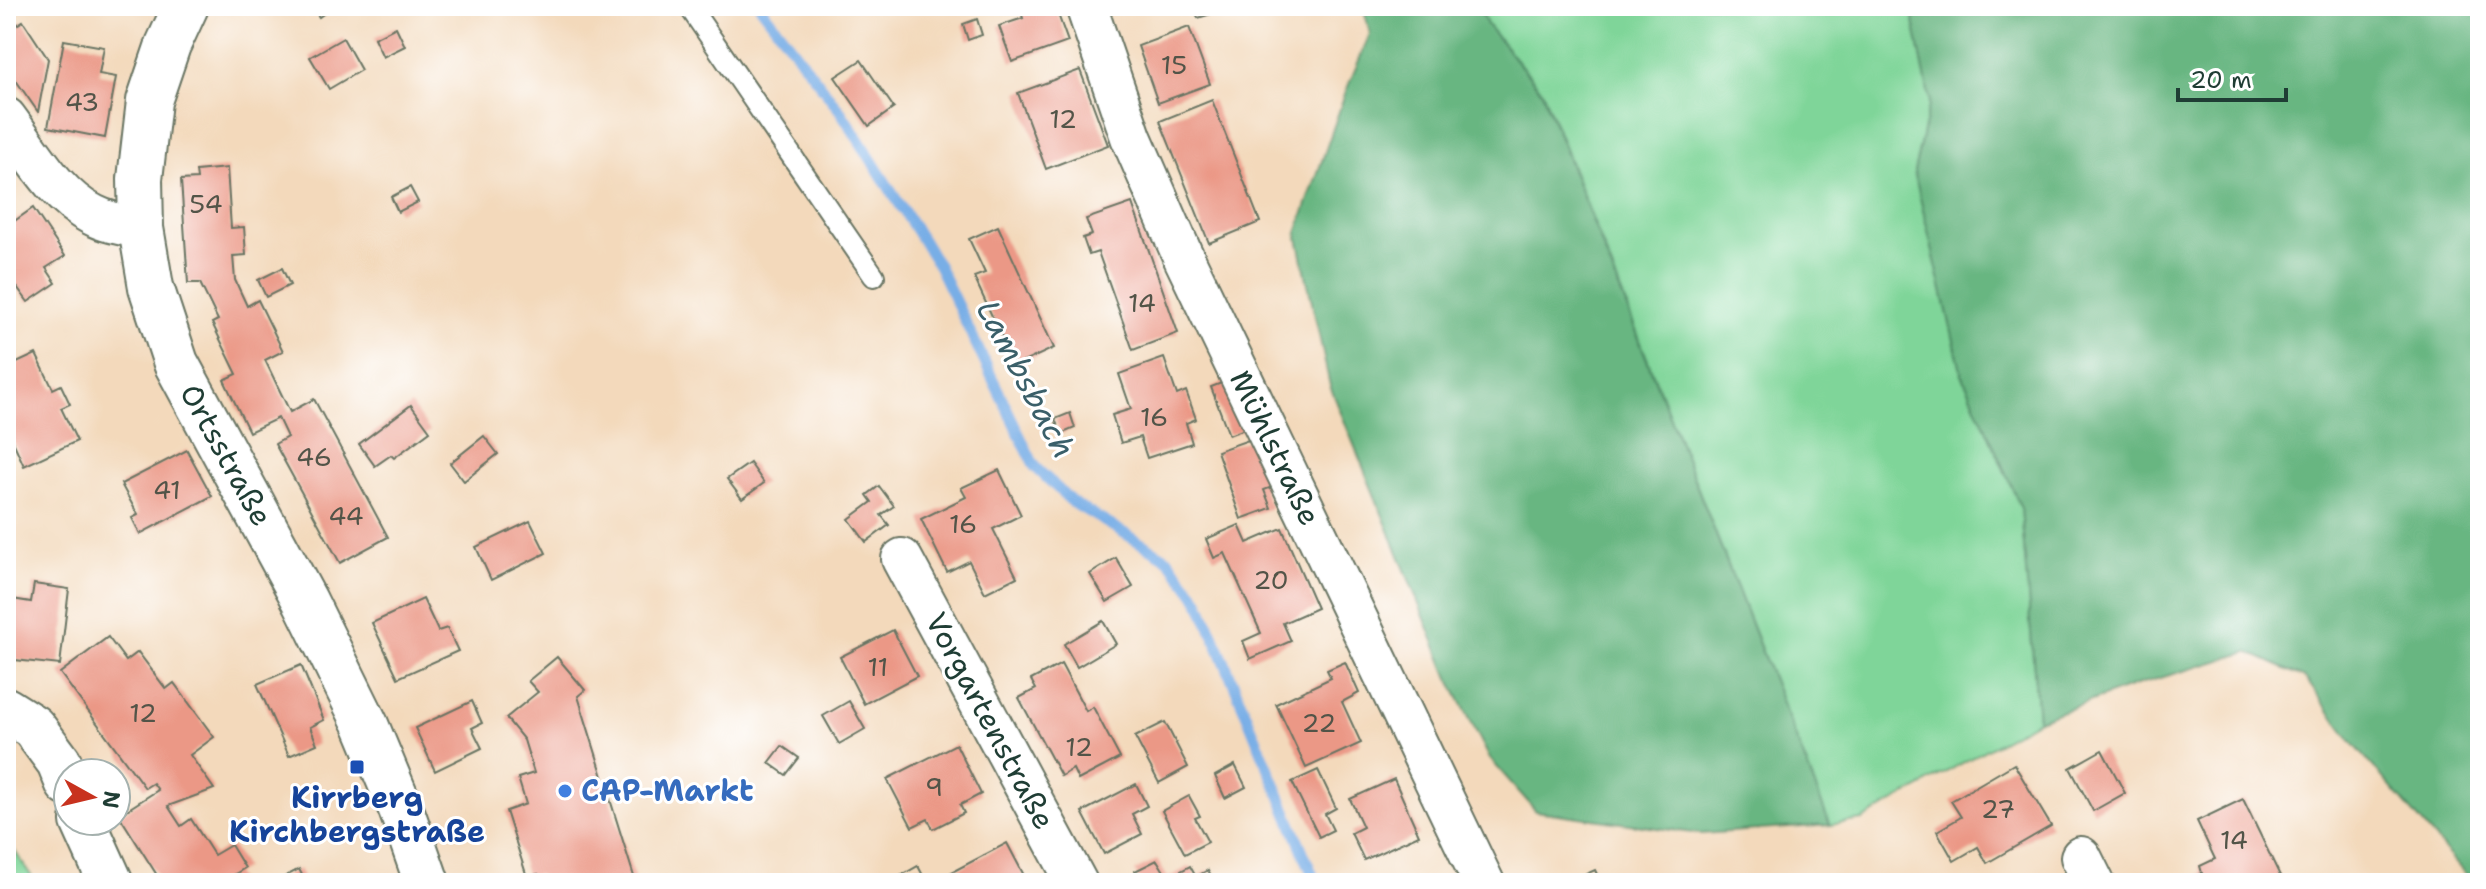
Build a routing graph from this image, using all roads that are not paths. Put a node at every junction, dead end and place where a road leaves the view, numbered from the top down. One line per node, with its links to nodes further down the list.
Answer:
1 (186, 6): 5 (street, Ortsstraße)
2 (689, 6): 6 (lane)
3 (1086, 6): 14 (street, Mühlstraße)
4 (6, 118): 5 (street)
5 (141, 228): 12 (street, Ortsstraße)
6 (874, 276)
7 (902, 559): 13 (street, Vorgartenstraße)
8 (6, 710): 9 (street)
9 (55, 757)
10 (90, 837): 11 (street)
11 (111, 883)
12 (427, 883)
13 (1077, 883)
14 (1484, 883)

